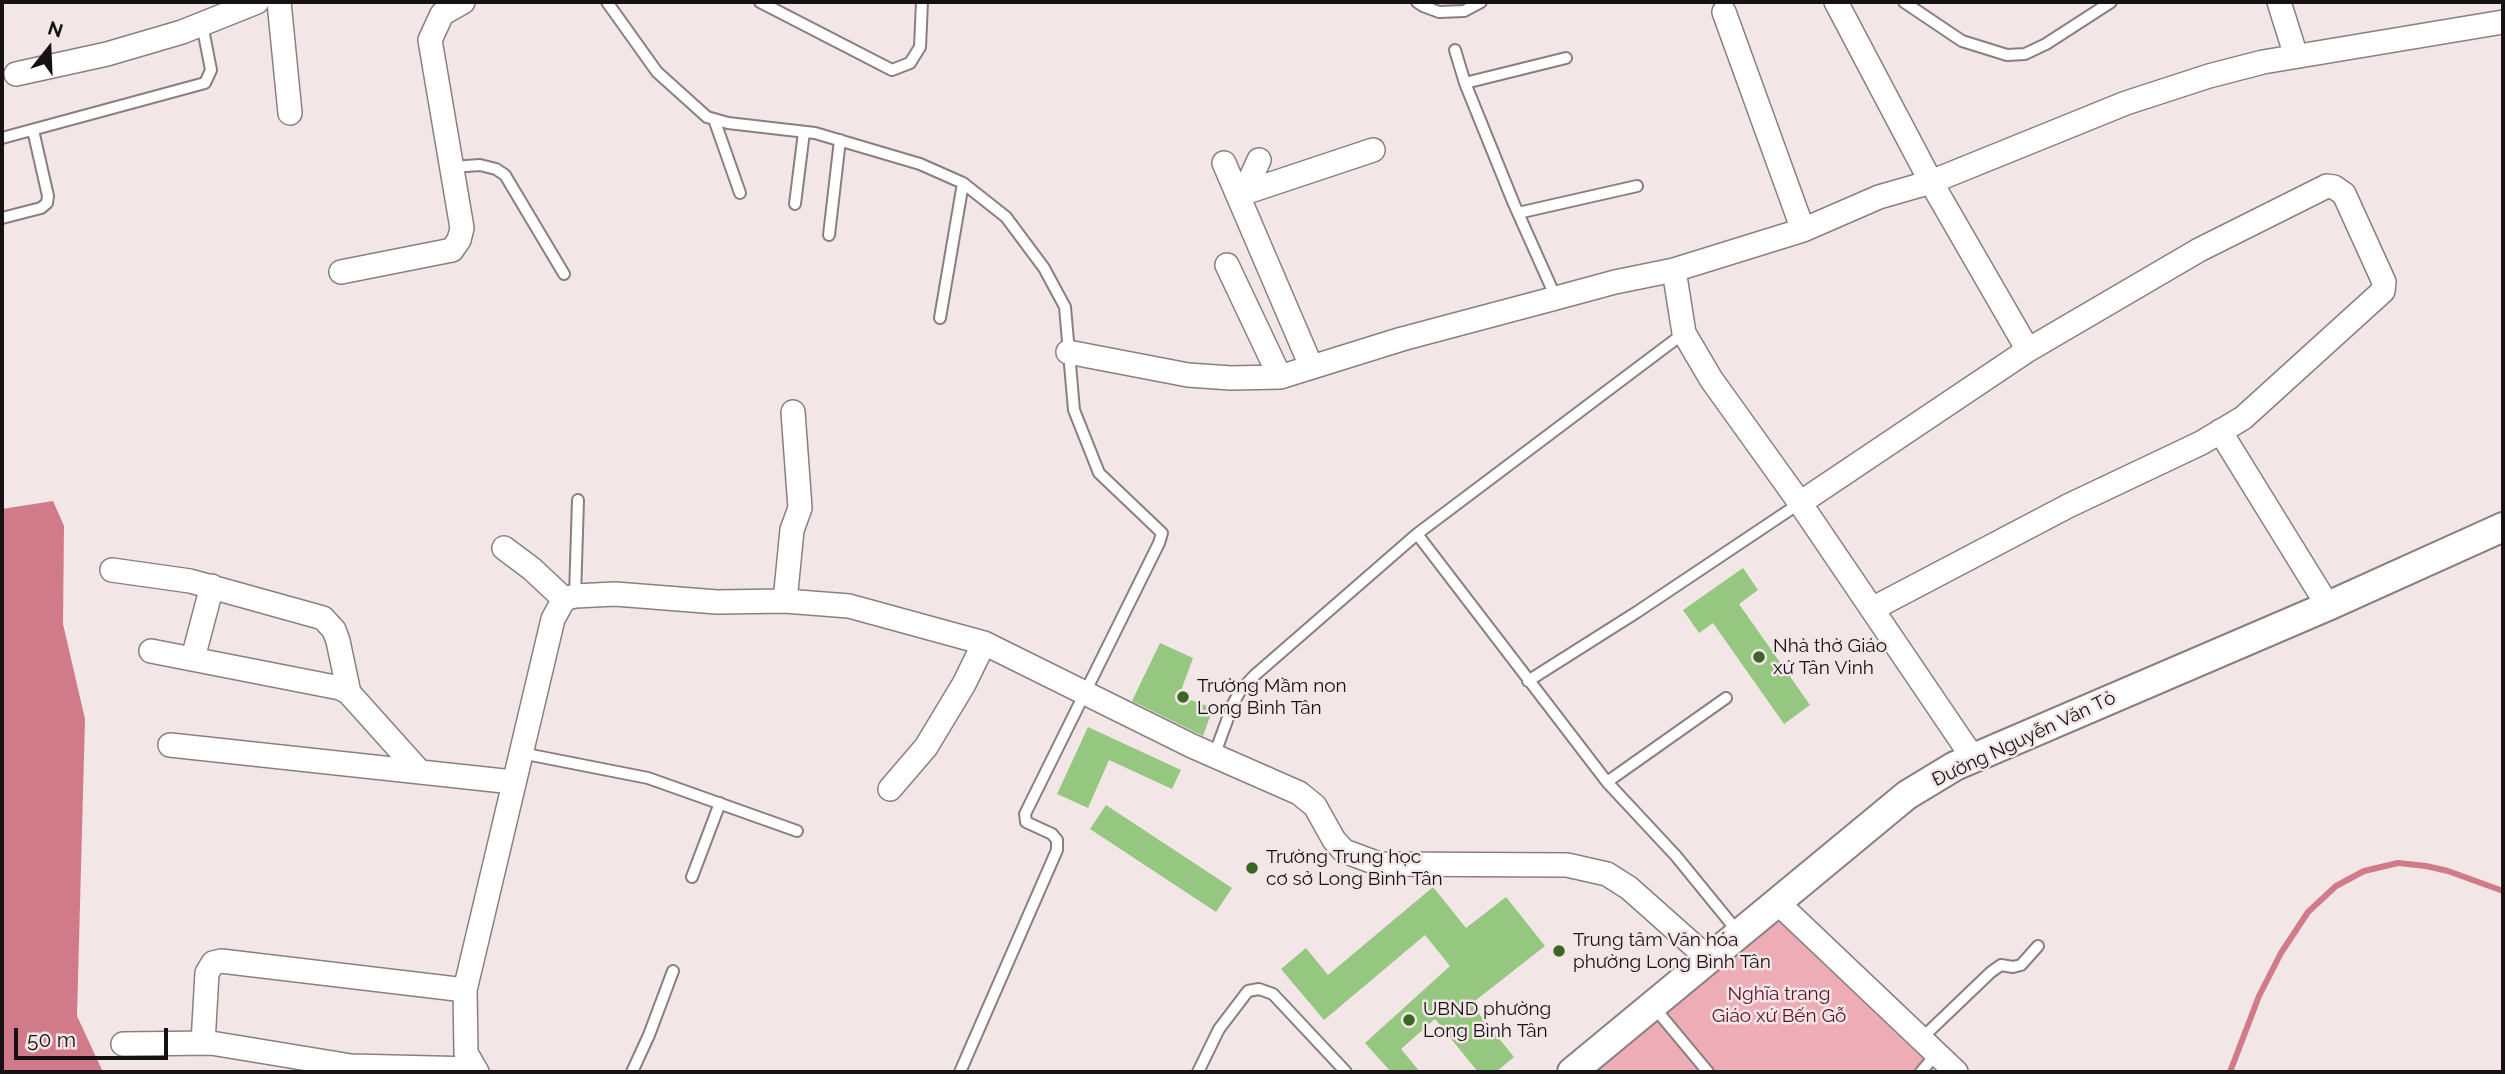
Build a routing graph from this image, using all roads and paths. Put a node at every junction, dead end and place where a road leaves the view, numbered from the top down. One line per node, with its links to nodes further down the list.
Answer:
1 (257, 2): 15 (street)
2 (279, 2): 21 (street)
3 (463, 2): 30 (street)
4 (607, 2): 22 (lane)
5 (760, 2): 6 (lane)
6 (922, 2)
7 (1417, 2): 8 (lane)
8 (1482, 2)
9 (1836, 2): 32 (street)
10 (1905, 2): 11 (lane)
11 (2111, 2)
12 (2279, 2): 17 (street)
13 (1724, 12): 39 (street)
14 (2503, 22): 17 (street)
15 (202, 24): 19 (street); 23 (lane)
16 (1455, 50): 20 (lane)
17 (2296, 56): 32 (street)
18 (1566, 58): 20 (lane)
19 (16, 74)
20 (1465, 83): 37 (lane)
21 (290, 113)
22 (714, 119): 24 (lane); 34 (lane)
23 (33, 130): 25 (lane); 38 (lane)
24 (804, 132): 26 (lane); 36 (lane)
25 (2, 138)
26 (841, 140): 31 (lane); 40 (lane)
27 (1373, 150): 35 (street)
28 (1259, 160): 35 (street)
29 (1224, 163): 35 (street)
30 (452, 167): 43 (street); 44 (lane)
31 (963, 183): 46 (lane); 49 (lane)
32 (1931, 183): 39 (street); 48 (street)
33 (1637, 186): 37 (lane)
34 (740, 193)
35 (1242, 198): 50 (street)
36 (795, 204)
37 (1518, 213): 45 (lane)
38 (2, 218)
39 (1803, 230): 42 (street)
40 (829, 235)
41 (1227, 265): 51 (street)
42 (1674, 270): 45 (street); 47 (street)
43 (341, 272)
44 (564, 274)
45 (1556, 298): 50 (street)
46 (940, 318)
47 (1684, 333): 55 (street); 57 (lane)
48 (2028, 350): 53 (street); 55 (street)
49 (1068, 352): 51 (street); 70 (lane)
50 (1311, 366): 51 (street)
51 (1280, 377)
52 (793, 412): 62 (street)
53 (2220, 431): 63 (street); 64 (street)
54 (579, 500): 61 (lane)
55 (1800, 503): 64 (street); 68 (lane)
56 (2503, 527): 63 (street, Đường Nguyễn Văn Tỏ)
57 (1417, 534): 68 (lane); 74 (lane)
58 (504, 548): 61 (street)
59 (112, 570): 60 (street)
60 (212, 586): 67 (street); 69 (street)
61 (569, 598): 62 (street); 73 (street)
62 (785, 601): 65 (street)
63 (2328, 606): 75 (street, Đường Nguyễn Văn Tỏ)
64 (1872, 609): 75 (street)
65 (984, 643): 70 (street); 79 (street)
66 (150, 650): 67 (street)
67 (193, 658): 69 (street)
68 (1528, 681): 78 (lane)
69 (349, 693): 76 (street)
70 (1084, 693): 74 (street); 95 (lane)
71 (1726, 698): 78 (lane)
72 (170, 745): 76 (street)
73 (521, 753): 77 (street); 80 (lane)
74 (1214, 756): 86 (street)
75 (1973, 758): 83 (street, Đường Nguyễn Văn Tỏ)
76 (419, 771): 77 (street)
77 (513, 782): 88 (street)
78 (1608, 782): 84 (lane)
79 (890, 789)
80 (720, 803): 81 (lane); 82 (lane)
81 (797, 831)
82 (692, 877)
83 (1778, 903): 84 (street, Đường Nguyễn Văn Tỏ); 92 (street)
84 (1740, 935): 86 (street, Đường Nguyễn Văn Tỏ)
85 (2038, 946): 92 (lane)
86 (1710, 960): 89 (street, Đường Nguyễn Văn Tỏ)
87 (673, 971): 94 (lane)
88 (465, 990): 90 (street); 93 (street)
89 (1653, 1006): 98 (street, Đường Nguyễn Văn Tỏ); 99 (lane)
90 (203, 1043): 91 (street); 93 (street)
91 (123, 1044)
92 (1929, 1046): 100 (lane); 101 (street)
93 (476, 1071)
94 (632, 1072)
95 (960, 1072)
96 (1198, 1072): 97 (lane)
97 (1346, 1072)
98 (1572, 1072)
99 (1708, 1072)
100 (1921, 1072)
101 (1956, 1072)

